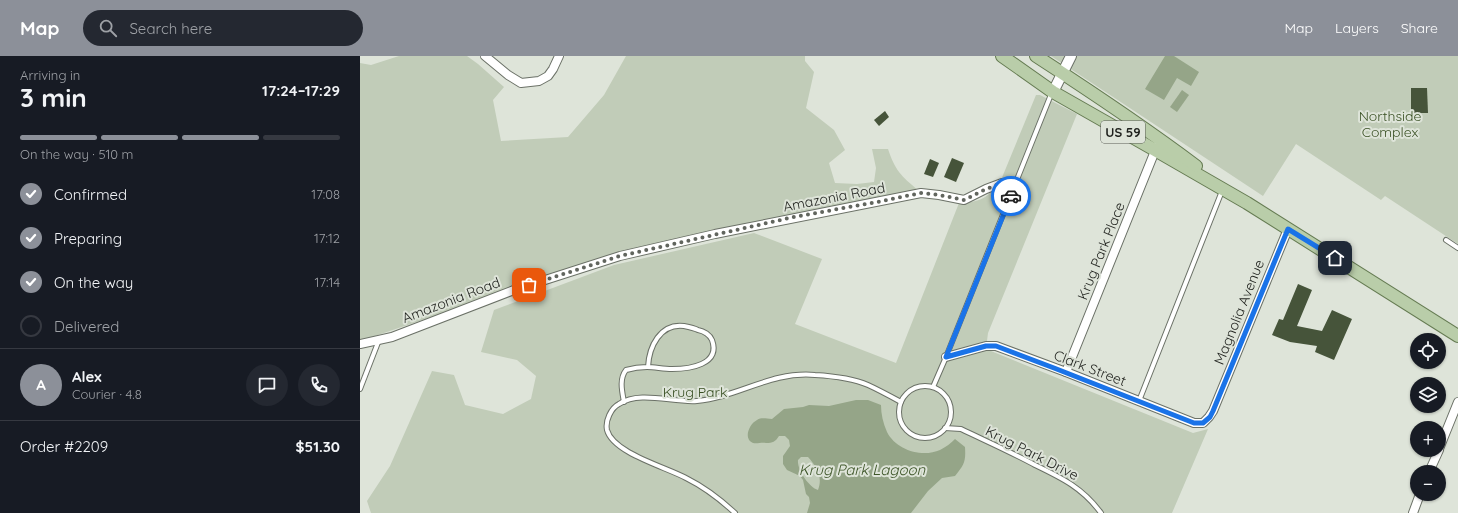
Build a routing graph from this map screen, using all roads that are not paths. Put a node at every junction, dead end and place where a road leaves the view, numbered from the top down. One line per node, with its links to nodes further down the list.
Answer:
1 (486, 56): 2 (street)
2 (559, 56)
3 (1002, 56): 7 (main road, US 59)
4 (1036, 56): 6 (main road, US 59)
5 (1071, 56): 6 (street)
6 (1062, 73): 7 (street); 8 (main road, US 59)
7 (1053, 92): 8 (main road, US 59); 9 (lane)
8 (1158, 144): 10 (main road, US 59); 11 (main road, US 59); 20 (street, Krug Park Place)
9 (1015, 186): 16 (street, Amazonia Road); 18 (lane)
10 (1223, 190): 11 (main road, US 59); 23 (lane)
11 (1247, 204): 12 (main road, US 59)
12 (1288, 229): 15 (main road, US 59); 27 (street, Magnolia Avenue)
13 (1446, 240): 14 (lane)
14 (1458, 248)
15 (1458, 336)
16 (379, 340): 17 (street, Amazonia Road); 22 (lane)
17 (360, 344)
18 (946, 357): 20 (street, Clark Street); 21 (lane)
19 (648, 367): 19 (lane); 24 (lane)
20 (1066, 372): 23 (street, Clark Street)
21 (933, 387): 25 (lane); 29 (lane)
22 (360, 389)
23 (1139, 401): 27 (street, Clark Street)
24 (624, 402): 25 (lane); 33 (lane)
25 (901, 402): 29 (lane)
26 (1458, 402): 28 (street)
27 (1215, 406)
28 (1455, 417): 30 (street)
29 (945, 428): 34 (lane, Krug Park Drive)
30 (1446, 435)
31 (1417, 501): 32 (street)
32 (1413, 511): 35 (street)
33 (735, 513)
34 (1101, 513)
35 (1423, 513)

